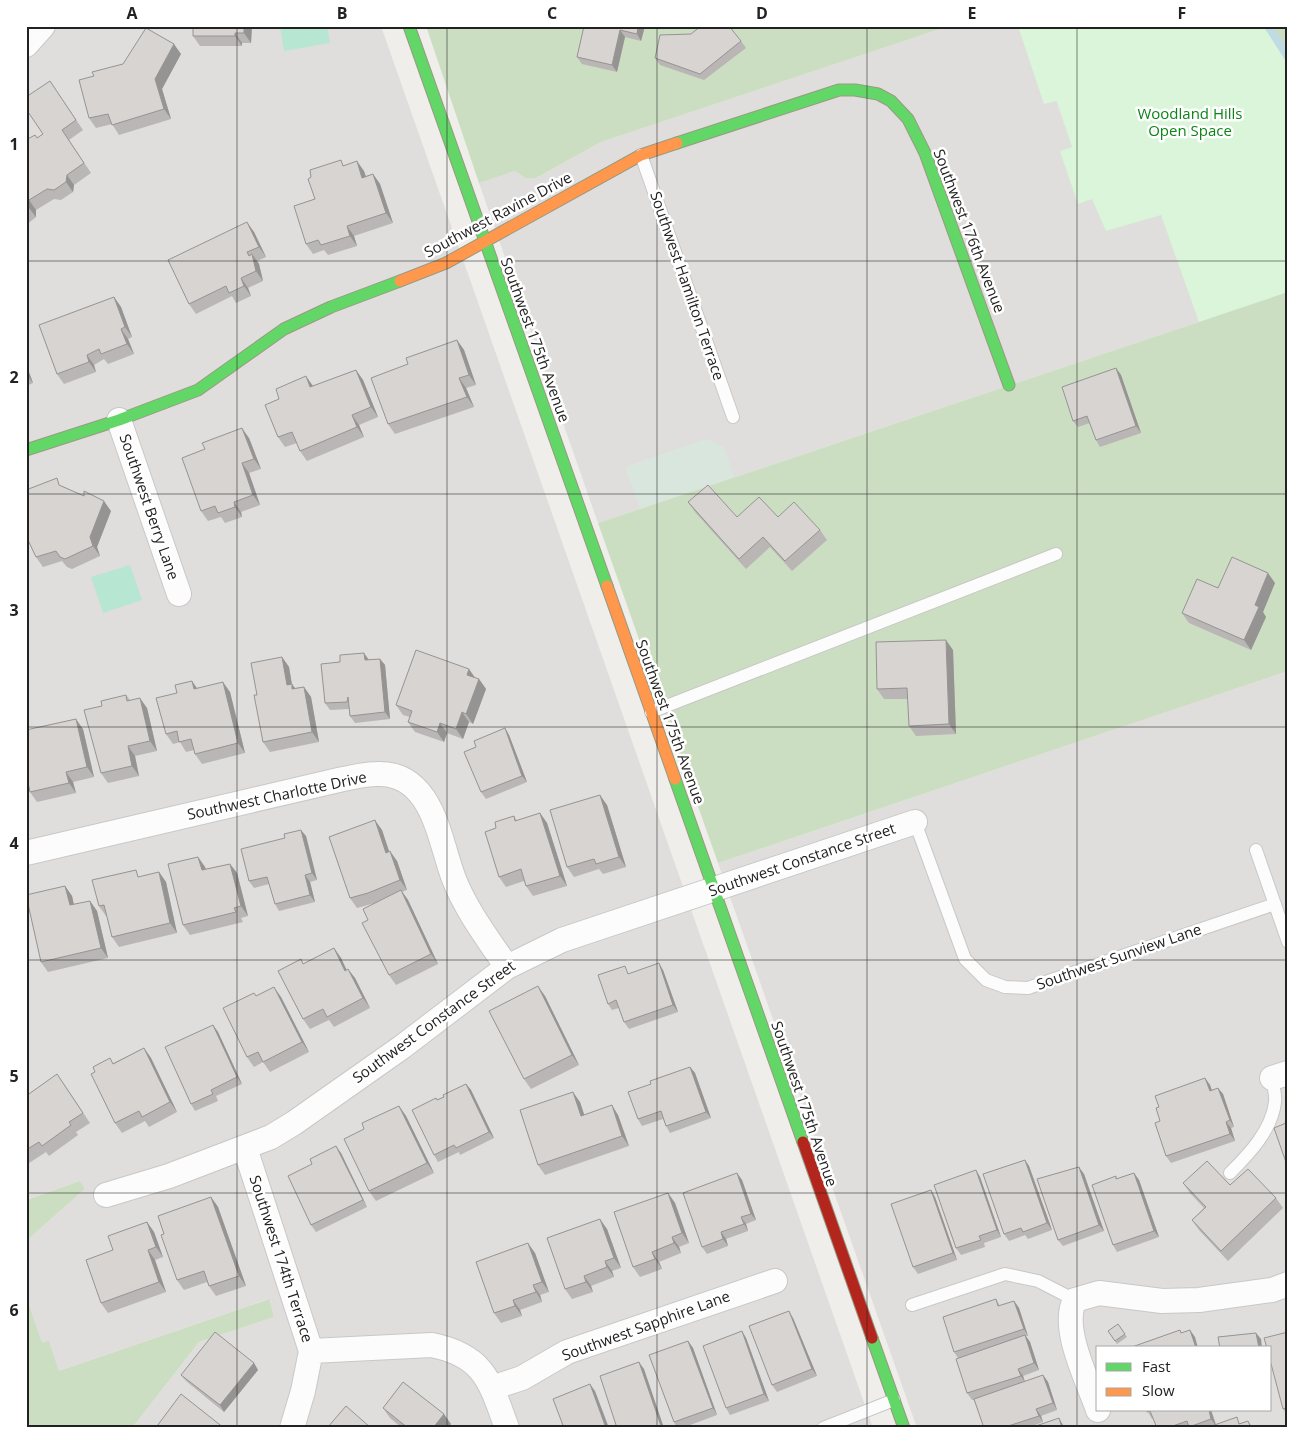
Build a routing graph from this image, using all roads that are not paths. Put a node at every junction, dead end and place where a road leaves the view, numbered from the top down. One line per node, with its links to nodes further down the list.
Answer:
1 (43, 26): 3 (street)
2 (409, 26): 6 (main road, Southwest 175th Avenue)
3 (26, 45)
4 (886, 97): 5 (main road, Southwest Ravine Drive); 7 (main road, Southwest 176th Avenue)
5 (641, 155): 6 (main road, Southwest Ravine Drive); 8 (lane, Southwest Hamilton Terrace)
6 (484, 242): 9 (main road, Southwest Ravine Drive); 13 (main road, Southwest 175th Avenue)
7 (1009, 385)
8 (733, 417)
9 (119, 420): 10 (main road, Southwest Ravine Drive); 12 (street, Southwest Berry Lane)
10 (26, 450)
11 (1056, 554): 13 (lane)
12 (179, 594)
13 (651, 712): 17 (main road, Southwest 175th Avenue)
14 (915, 822): 17 (street, Southwest Constance Street); 18 (lane, Southwest Sunview Lane)
15 (1256, 850): 18 (lane)
16 (26, 853): 20 (street, Southwest Charlotte Drive)
17 (714, 890): 20 (street, Southwest Constance Street); 31 (main road, Southwest 175th Avenue)
18 (1275, 904): 19 (lane)
19 (1288, 942)
20 (507, 967): 22 (street, Southwest Constance Street)
21 (1280, 1076): 23 (lane)
22 (245, 1148): 24 (street, Southwest Constance Street); 29 (street, Southwest 174th Terrace)
23 (1230, 1173)
24 (106, 1195)
25 (775, 1281): 30 (street, Southwest Sapphire Lane)
26 (1288, 1284): 27 (street)
27 (1075, 1300): 28 (lane); 32 (street)
28 (912, 1305)
29 (311, 1351): 30 (street); 34 (street, Southwest 174th Terrace)
30 (492, 1388): 35 (street)
31 (894, 1400): 36 (lane); 37 (main road, Southwest 175th Avenue)
32 (1096, 1404)
33 (1099, 1412): 38 (street)
34 (292, 1428)
35 (507, 1428)
36 (823, 1428)
37 (904, 1428)
38 (1104, 1428)

